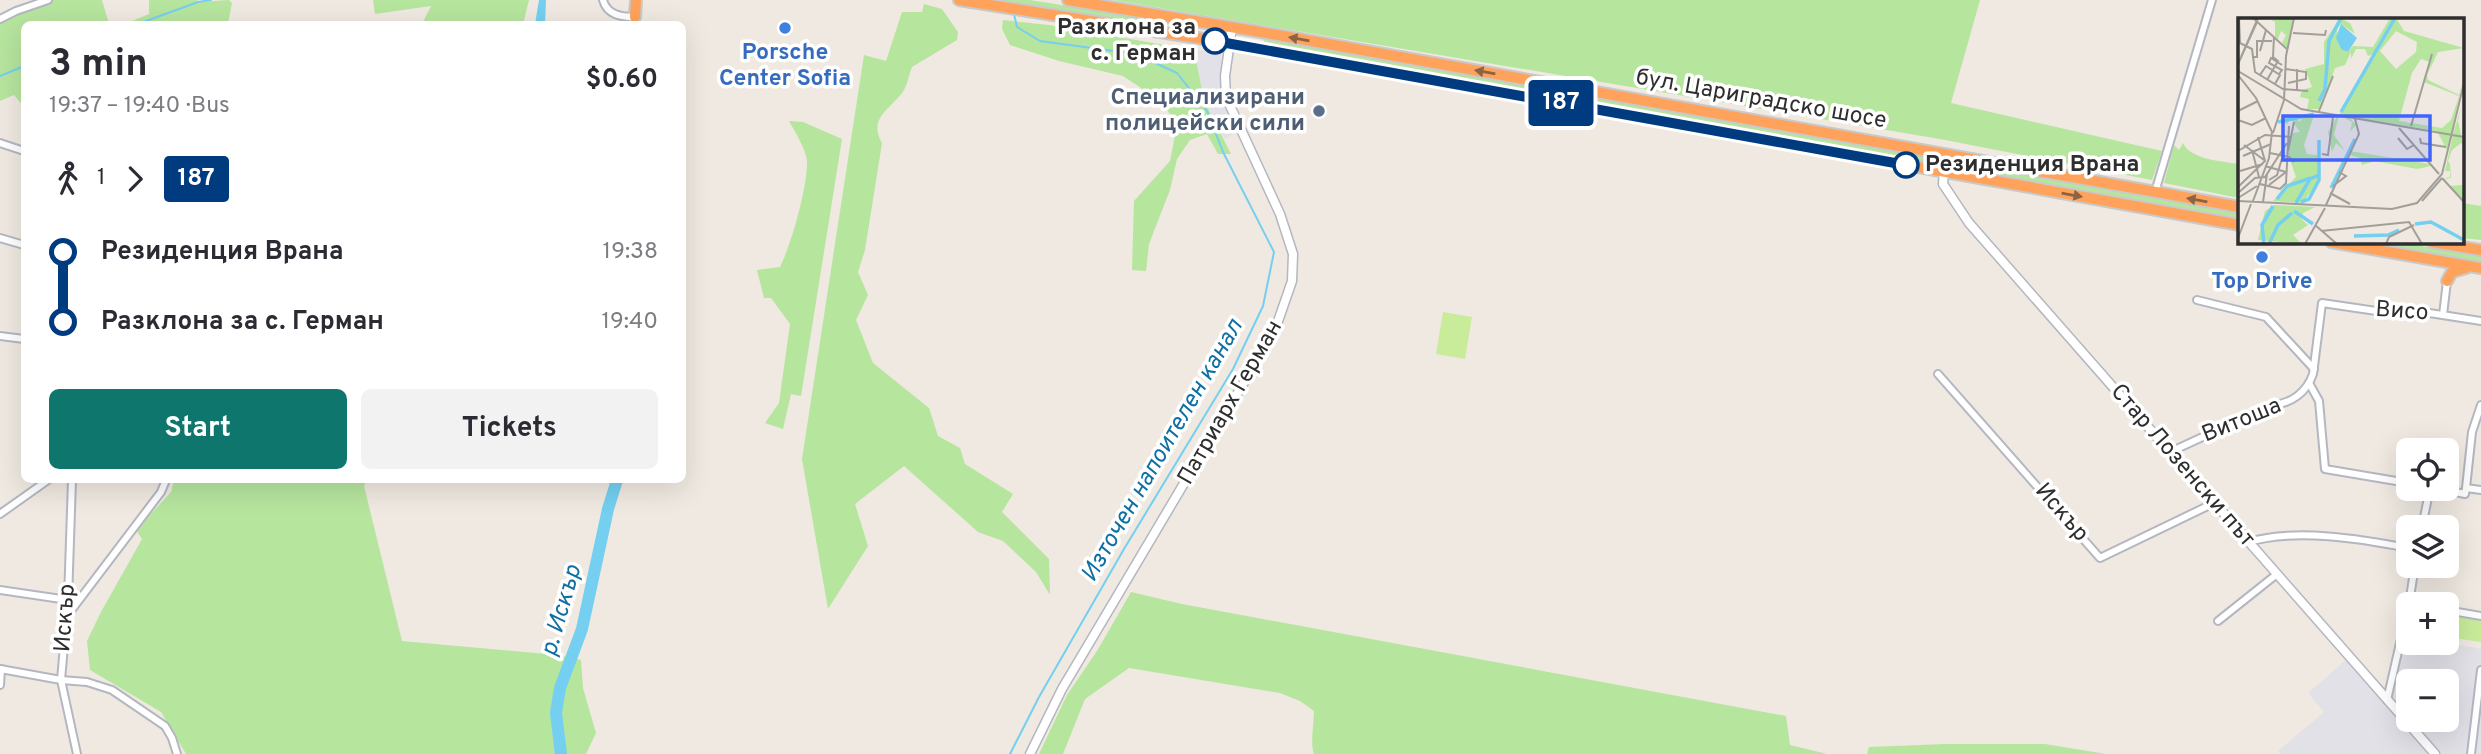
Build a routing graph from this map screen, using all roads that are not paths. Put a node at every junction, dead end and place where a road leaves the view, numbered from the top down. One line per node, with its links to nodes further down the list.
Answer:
1 (48, 0): 7 (street)
2 (603, 0): 8 (street)
3 (636, 0): 8 (highway)
4 (959, 0): 10 (highway, бул. Цариградско шосе)
5 (1068, 0): 9 (highway, бул. Цариградско шосе)
6 (2211, 0): 14 (street)
7 (0, 19)
8 (635, 21)
9 (1232, 27): 10 (street, Патриарх Герман); 14 (highway, бул. Цариградско шосе, one-way to 9)
10 (1229, 43): 13 (highway, бул. Цариградско шосе); 61 (street, Патриарх Герман)
11 (0, 143): 12 (street)
12 (21, 150)
13 (1944, 171): 16 (highway, бул. Цариградско шосе, one-way to 16); 34 (street, Стар Лозенски път)
14 (2155, 192): 15 (highway, бул. Цариградско шосе, one-way to 14)
15 (2238, 207)
16 (2238, 225)
17 (0, 238): 20 (street)
18 (2337, 243): 22 (highway)
19 (2438, 243): 21 (highway)
20 (21, 244)
21 (2481, 250)
22 (2430, 259): 23 (highway); 24 (highway)
23 (2477, 268): 24 (highway)
24 (2447, 281): 26 (street)
25 (2197, 300): 30 (street)
26 (2443, 315): 27 (street, Висо); 30 (street, Висо)
27 (2481, 321)
28 (0, 336): 29 (street)
29 (21, 339)
30 (2314, 369): 32 (street)
31 (1938, 374): 42 (street, Искър)
32 (2309, 383): 34 (street, Витоша); 35 (street)
33 (2481, 405): 39 (street)
34 (2170, 452): 42 (street, Стар Лозенски път)
35 (2396, 481)
36 (44, 483): 43 (street)
37 (72, 483): 48 (street, Искър)
38 (165, 483): 51 (street)
39 (2466, 488): 40 (street); 41 (street)
40 (2481, 490)
41 (2459, 493)
42 (2214, 503): 44 (street, Стар Лозенски път)
43 (0, 514)
44 (2249, 542): 45 (street); 46 (street, Стар Лозенски път)
45 (2396, 546)
46 (2277, 574): 52 (street); 58 (street, Стар Лозенски път)
47 (0, 590): 48 (street)
48 (68, 600): 51 (street, Искър)
49 (2459, 612): 50 (street)
50 (2481, 616)
51 (66, 617): 56 (street, Искър)
52 (2218, 621)
53 (2397, 655): 58 (street)
54 (1, 669): 56 (street); 57 (street)
55 (2481, 670): 63 (street)
56 (61, 680): 59 (street, Искър); 60 (street)
57 (0, 685)
58 (2387, 700): 62 (street, Стар Лозенски път)
59 (77, 754)
60 (177, 754)
61 (1030, 754)
62 (2435, 754)
63 (2471, 754)

